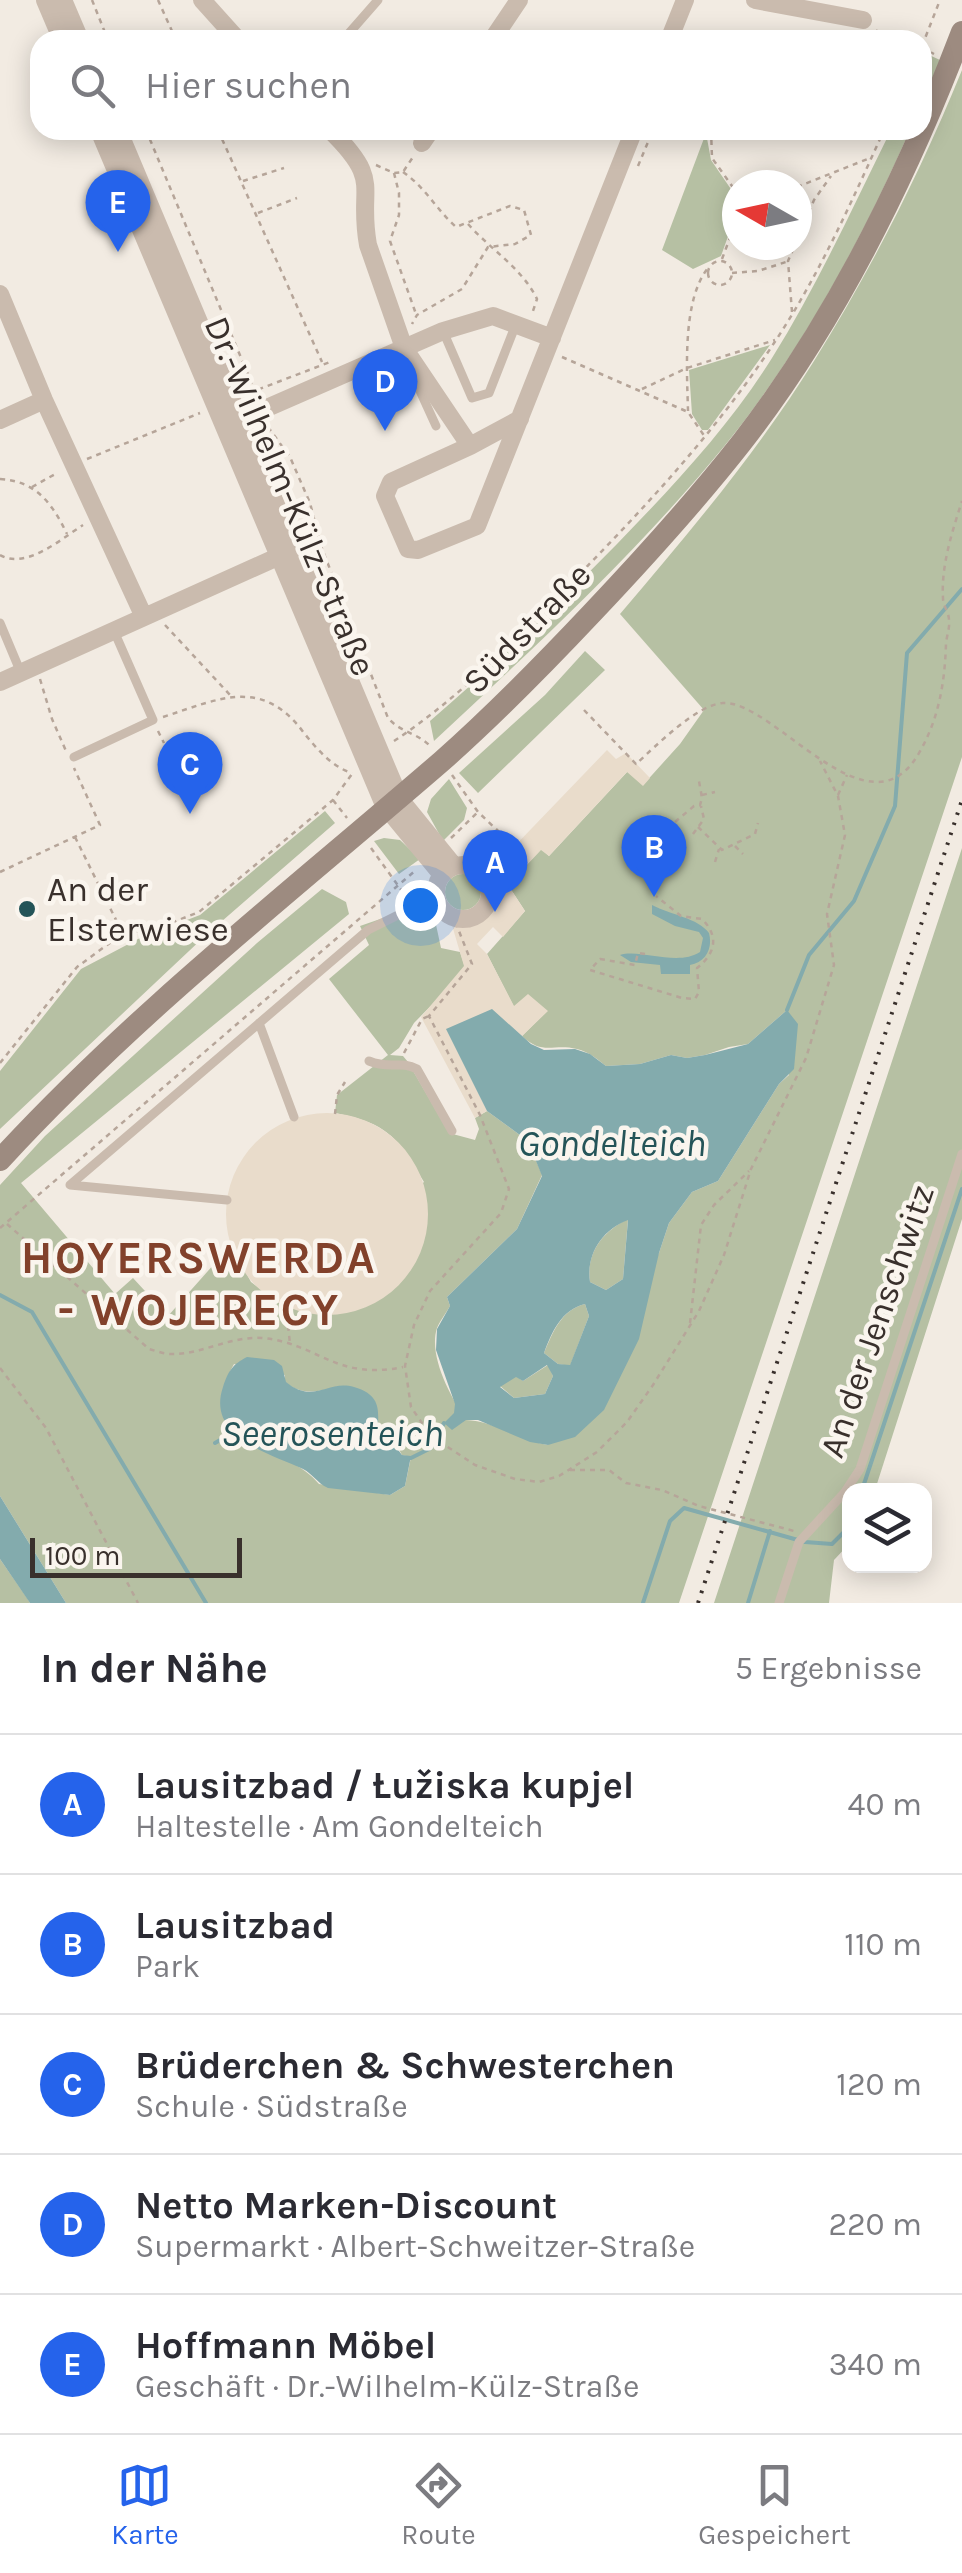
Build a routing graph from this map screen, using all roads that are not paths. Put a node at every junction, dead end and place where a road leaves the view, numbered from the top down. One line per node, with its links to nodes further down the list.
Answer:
1 (46, 0): 9 (street)
2 (62, 0): 10 (street)
3 (202, 0): 11 (street)
4 (378, 0): 12 (lane)
5 (519, 0): 13 (street)
6 (684, 0): 14 (street)
7 (756, 0): 8 (street)
8 (863, 20)
9 (58, 30)
10 (75, 30)
11 (229, 30)
12 (352, 30)
13 (499, 30)
14 (673, 30)
15 (962, 32): 16 (main road, Südstraße)
16 (932, 102)
17 (105, 140): 30 (street, Dr.-Wilhelm-Külz-Straße)
18 (121, 140): 30 (street, Dr.-Wilhelm-Külz-Straße)
19 (340, 140): 26 (street)
20 (630, 140): 25 (street)
21 (916, 140): 40 (main road, Südstraße)
22 (0, 294): 27 (street)
23 (521, 326): 24 (street); 24 (lane); 25 (street)
24 (443, 331): 26 (street)
25 (550, 344): 29 (street)
26 (402, 346): 30 (street); 31 (lane); 32 (street)
27 (44, 400): 28 (street); 34 (street)
28 (0, 420)
29 (520, 420): 32 (street); 32 (street)
30 (233, 423): 33 (street, Dr.-Wilhelm-Külz-Straße); 40 (street, Dr.-Wilhelm-Külz-Straße)
31 (436, 426)
32 (470, 446)
33 (282, 555): 34 (street); 40 (street, Dr.-Wilhelm-Külz-Straße)
34 (150, 614): 36 (street)
35 (0, 622): 37 (lane)
36 (114, 631): 37 (street); 39 (lane)
37 (28, 670): 38 (street)
38 (0, 682)
39 (74, 757)
40 (392, 802): 41 (street, Dr.-Wilhelm-Külz-Straße); 48 (main road, Südstraße)
41 (448, 870): 42 (street); 42 (street)
42 (438, 904): 43 (lane)
43 (259, 1023): 45 (lane); 49 (lane)
44 (370, 1061): 46 (lane)
45 (294, 1117)
46 (452, 1131)
47 (962, 1154): 50 (lane, An der Jenschwitz)
48 (0, 1160)
49 (227, 1200)
50 (779, 1603)

